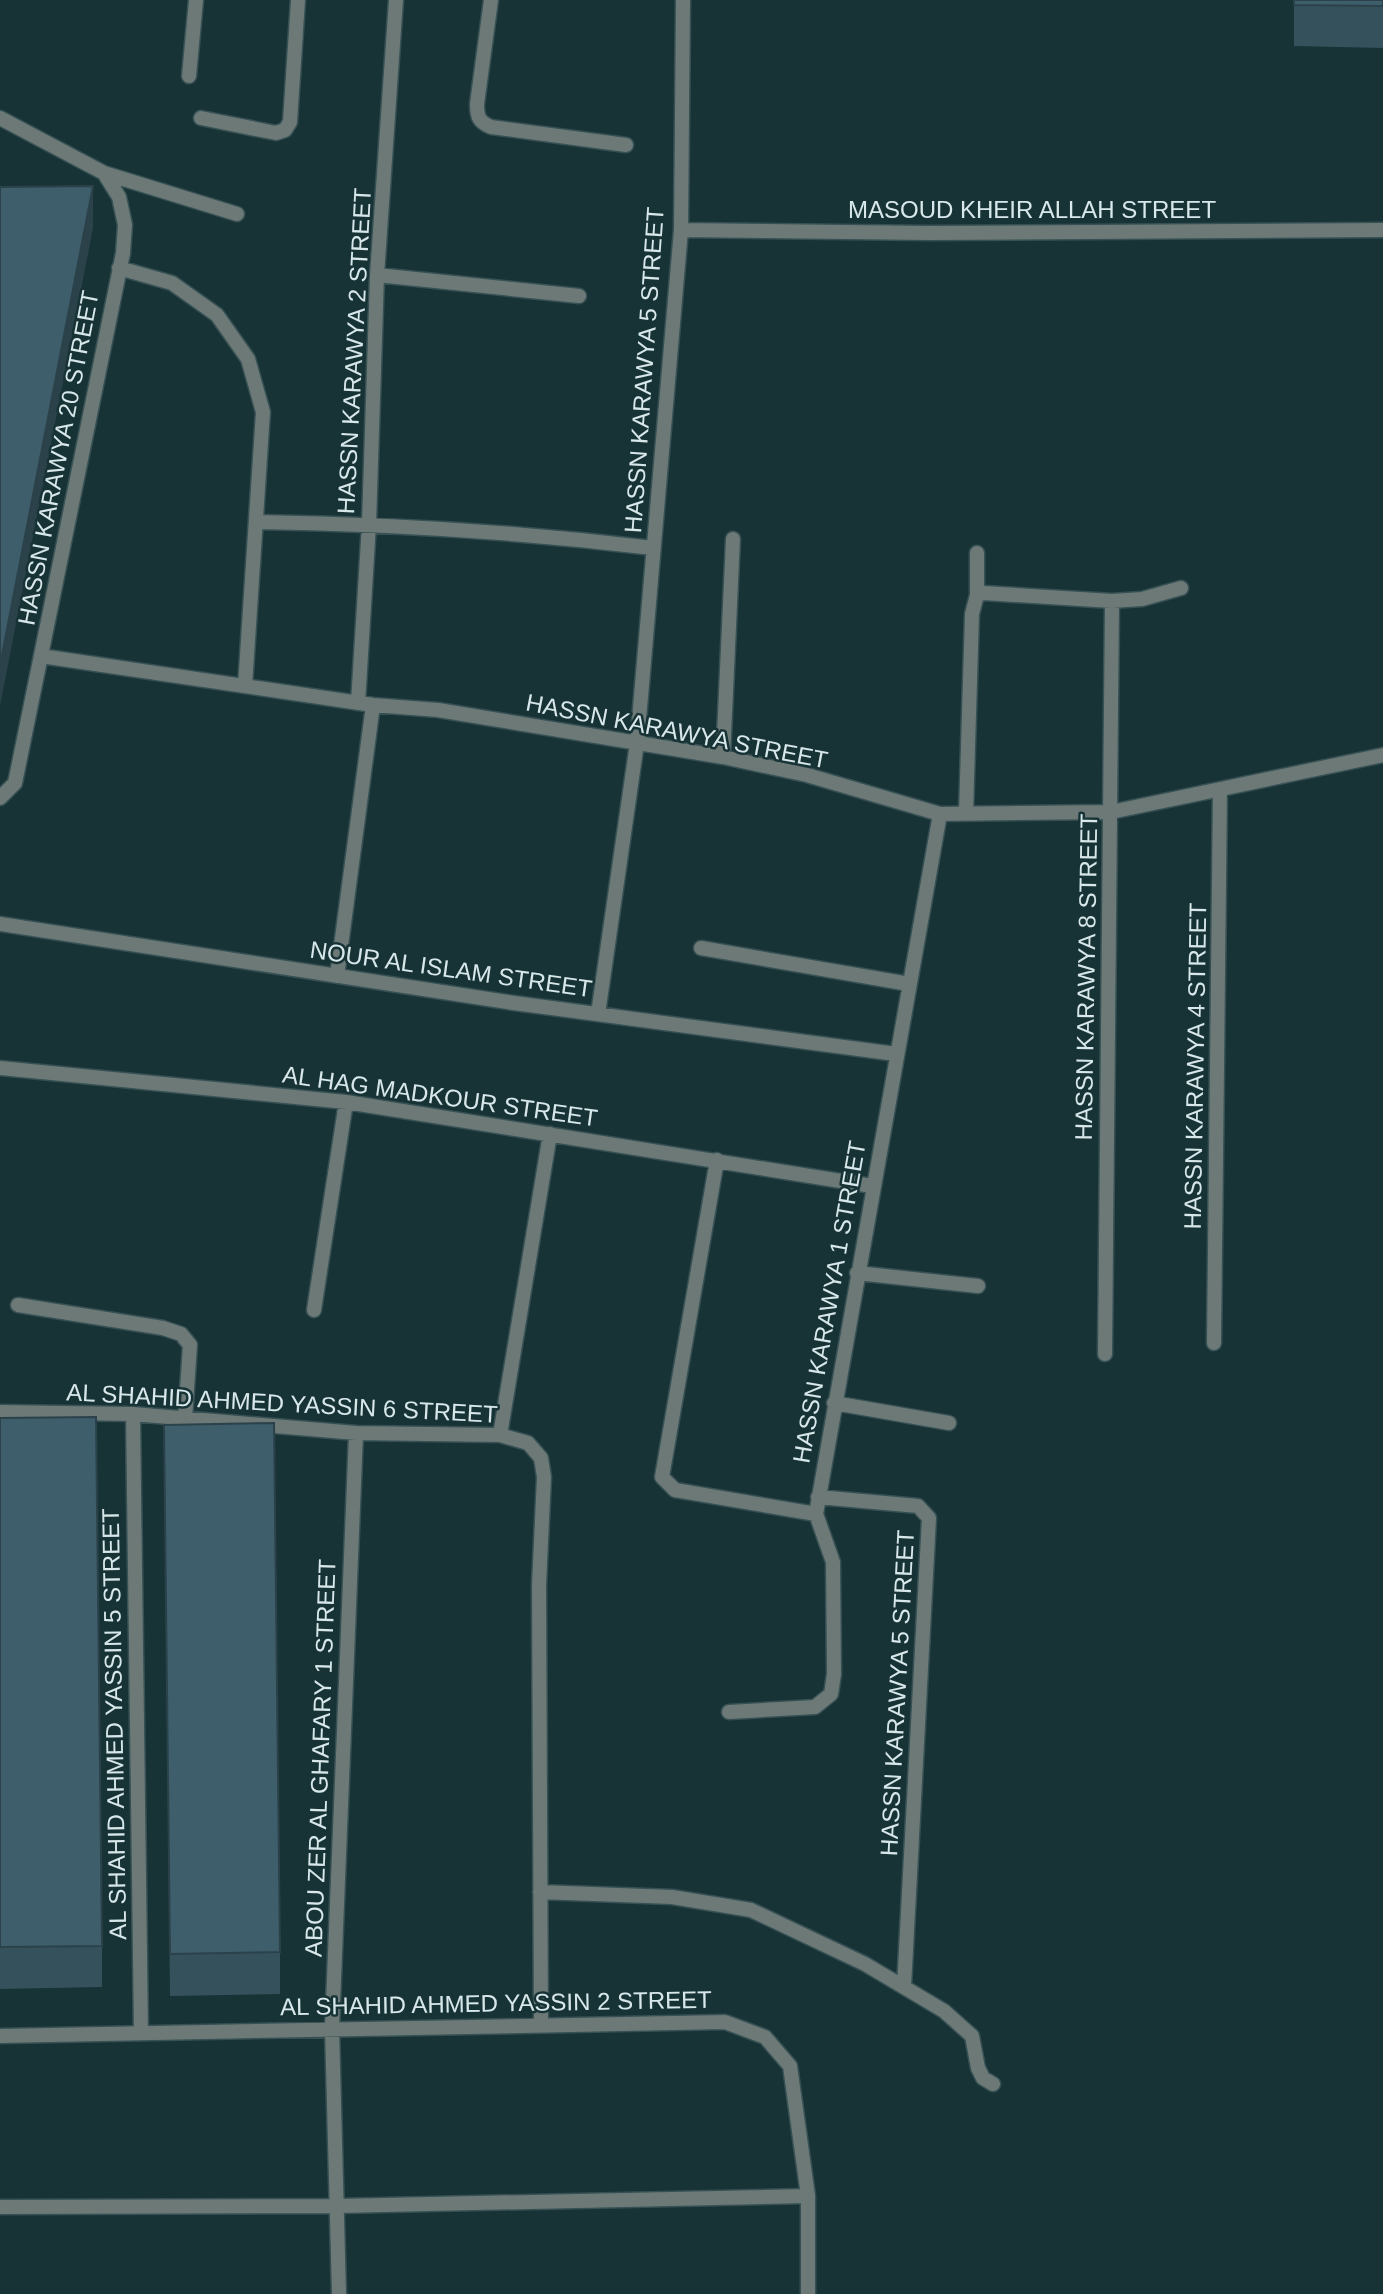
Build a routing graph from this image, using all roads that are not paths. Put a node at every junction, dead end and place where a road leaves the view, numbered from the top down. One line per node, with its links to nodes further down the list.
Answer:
1 (196, 0): 6 (street)
2 (299, 0): 8 (street)
3 (397, 0): 15 (street, HASSN KARAWYA 2 STREET)
4 (491, 0): 9 (street)
5 (683, 0): 12 (street, HASSN KARAWYA 5 STREET)
6 (189, 76)
7 (0, 118): 10 (street)
8 (201, 118)
9 (626, 145)
10 (104, 173): 11 (street); 14 (street, HASSN KARAWYA 20 STREET)
11 (237, 214)
12 (681, 230): 13 (street, MASOUD KHEIR ALLAH STREET); 20 (street, HASSN KARAWYA 5 STREET)
13 (1383, 230)
14 (119, 268): 17 (street); 25 (street, HASSN KARAWYA 20 STREET)
15 (377, 275): 16 (street); 18 (street, HASSN KARAWYA 2 STREET)
16 (579, 296)
17 (257, 522): 18 (street); 26 (street)
18 (369, 524): 20 (street); 27 (street, HASSN KARAWYA 2 STREET)
19 (733, 539): 30 (street)
20 (653, 548): 28 (street, HASSN KARAWYA 5 STREET)
21 (977, 553): 23 (street)
22 (1181, 588): 24 (street)
23 (977, 595): 24 (street); 34 (street)
24 (1112, 601): 33 (street, HASSN KARAWYA 8 STREET)
25 (41, 656): 26 (street, HASSN KARAWYA STREET); 32 (street, HASSN KARAWYA 20 STREET)
26 (245, 686): 27 (street, HASSN KARAWYA STREET)
27 (365, 704): 28 (street, HASSN KARAWYA STREET); 38 (street, HASSN KARAWYA 2 STREET)
28 (637, 743): 30 (street, HASSN KARAWYA STREET); 40 (street)
29 (1383, 755): 31 (street, HASSN KARAWYA STREET)
30 (723, 757): 35 (street, HASSN KARAWYA STREET)
31 (1220, 789): 33 (street, HASSN KARAWYA STREET); 51 (street, HASSN KARAWYA 4 STREET)
32 (0, 798)
33 (1111, 812): 34 (street, HASSN KARAWYA STREET); 52 (street, HASSN KARAWYA 8 STREET)
34 (966, 813): 35 (street, HASSN KARAWYA STREET)
35 (940, 814): 39 (street, HASSN KARAWYA 1 STREET)
36 (0, 924): 38 (street, NOUR AL ISLAM STREET)
37 (701, 948): 39 (street)
38 (337, 976): 40 (street, NOUR AL ISLAM STREET)
39 (909, 984): 41 (street, HASSN KARAWYA 1 STREET)
40 (598, 1014): 41 (street, NOUR AL ISLAM STREET)
41 (896, 1054): 46 (street, HASSN KARAWYA 1 STREET)
42 (0, 1068): 43 (street, AL HAG MADKOUR STREET)
43 (346, 1102): 44 (street, AL HAG MADKOUR STREET); 50 (street)
44 (550, 1134): 45 (street, AL HAG MADKOUR STREET); 59 (street)
45 (717, 1160): 46 (street, AL HAG MADKOUR STREET); 61 (street)
46 (872, 1186): 47 (street, HASSN KARAWYA 1 STREET)
47 (856, 1273): 48 (street); 53 (street, HASSN KARAWYA 1 STREET)
48 (978, 1286)
49 (18, 1305): 56 (street)
50 (314, 1310)
51 (1214, 1343)
52 (1105, 1354)
53 (834, 1403): 57 (street); 60 (street, HASSN KARAWYA 1 STREET)
54 (0, 1412): 55 (street, AL SHAHID AHMED YASSIN 6 STREET)
55 (133, 1414): 56 (street, AL SHAHID AHMED YASSIN 6 STREET); 67 (street, AL SHAHID AHMED YASSIN 5 STREET)
56 (185, 1419): 58 (street, AL SHAHID AHMED YASSIN 6 STREET)
57 (949, 1423)
58 (356, 1433): 59 (street, AL SHAHID AHMED YASSIN 6 STREET); 66 (street, ABOU ZER AL GHAFARY 1 STREET)
59 (500, 1435): 63 (street, AL SHAHID AHMED YASSIN 6 STREET)
60 (818, 1497): 61 (street, HASSN KARAWYA 1 STREET); 64 (street, HASSN KARAWYA 5 STREET)
61 (816, 1514): 62 (street, HASSN KARAWYA 1 STREET)
62 (730, 1712)
63 (540, 1892): 64 (street); 65 (street, AL SHAHID AHMED YASSIN 6 STREET)
64 (904, 1987): 69 (street)
65 (541, 2025): 66 (street, AL SHAHID AHMED YASSIN 2 STREET); 70 (street, AL SHAHID AHMED YASSIN 2 STREET)
66 (332, 2028): 67 (street, AL SHAHID AHMED YASSIN 2 STREET); 71 (street, ABOU ZER AL GHAFARY 1 STREET)
67 (141, 2032): 68 (street, AL SHAHID AHMED YASSIN 2 STREET)
68 (0, 2036)
69 (993, 2084)
70 (808, 2196): 71 (street); 74 (street, AL SHAHID AHMED YASSIN 2 STREET)
71 (338, 2206): 72 (street); 73 (street, ABOU ZER AL GHAFARY 1 STREET)
72 (0, 2207)
73 (339, 2294)
74 (808, 2294)

